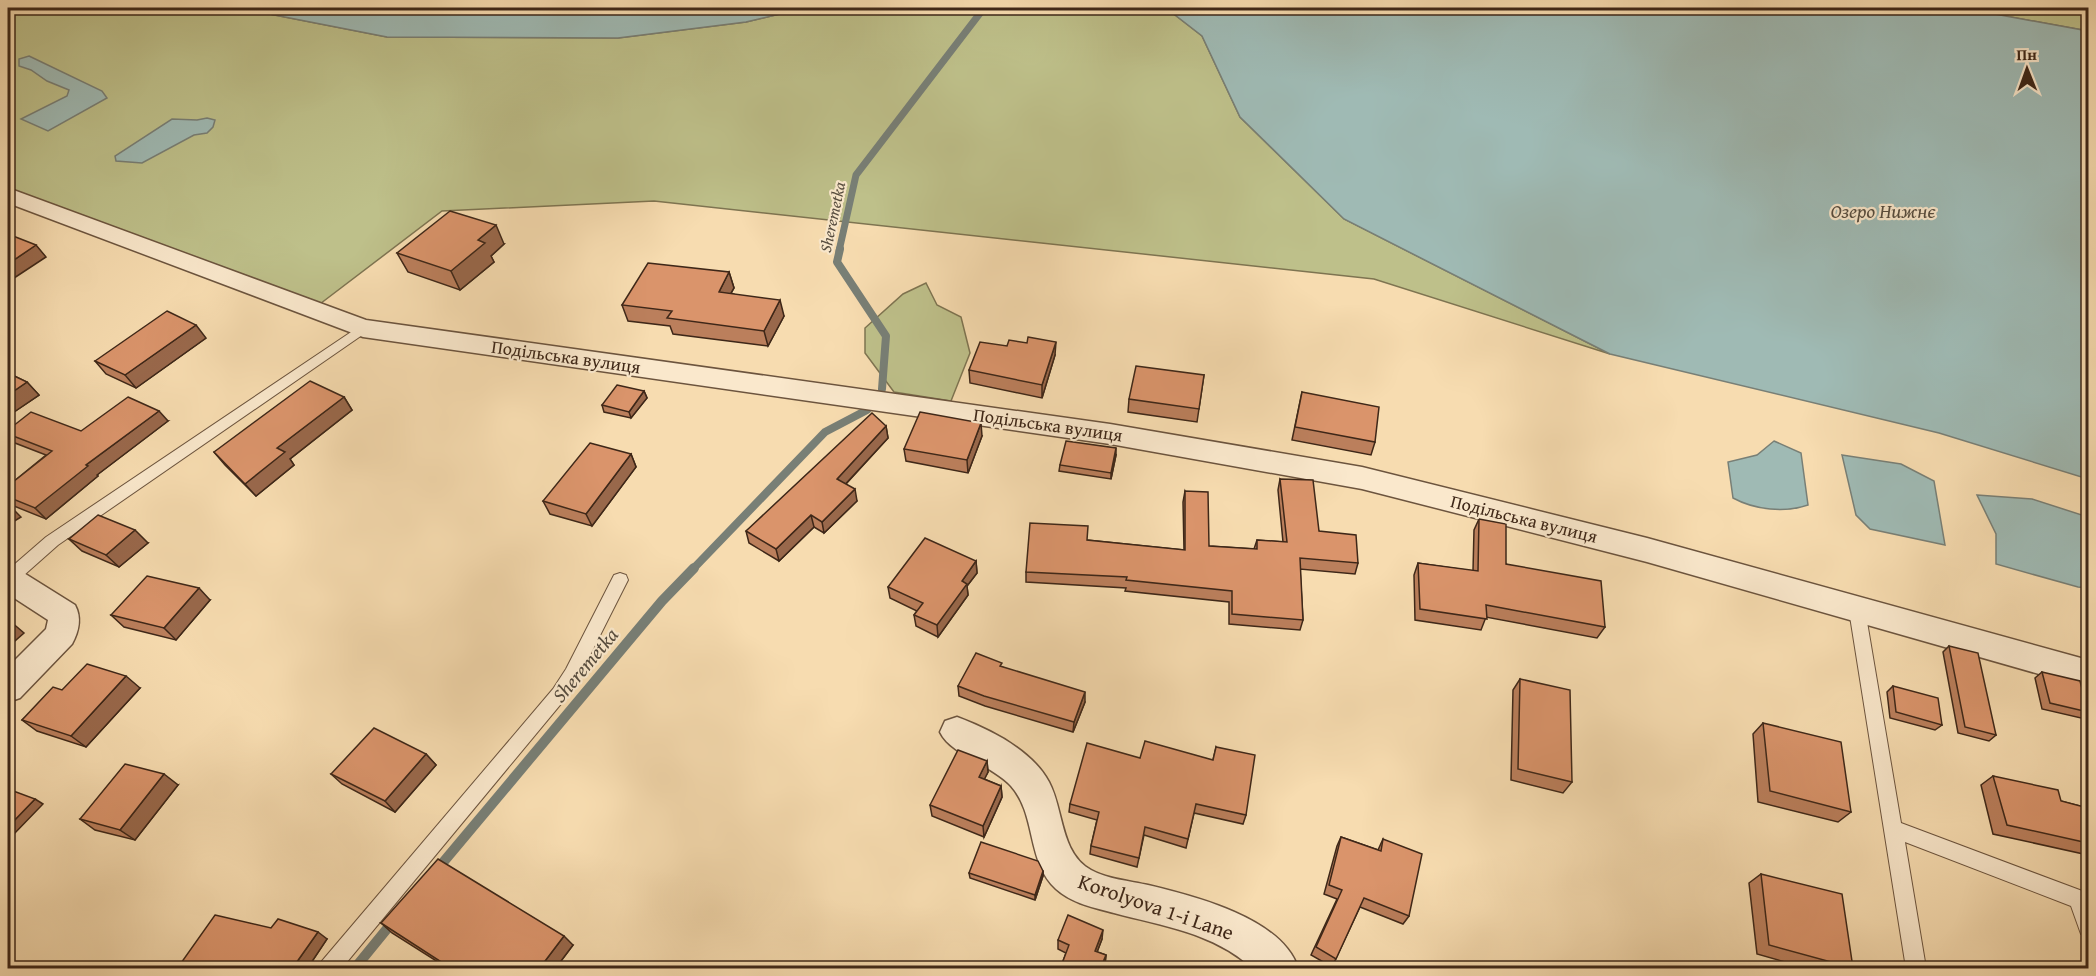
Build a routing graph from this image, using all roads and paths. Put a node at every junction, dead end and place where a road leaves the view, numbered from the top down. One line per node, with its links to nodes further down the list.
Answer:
1 (19, 200): 2 (street); 3 (street, Подільська вулиця)
2 (8, 219)
3 (363, 328): 4 (lane); 6 (street, Подільська вулиця)
4 (8, 579): 8 (street)
5 (620, 580): 12 (lane)
6 (1857, 610): 7 (street, Подільська вулиця); 10 (lane)
7 (2088, 674)
8 (8, 688)
9 (957, 732): 13 (street, Korolyova 1-i Lane)
10 (1893, 829): 11 (lane); 14 (lane)
11 (2088, 927)
12 (328, 969)
13 (1279, 969)
14 (1916, 969)

